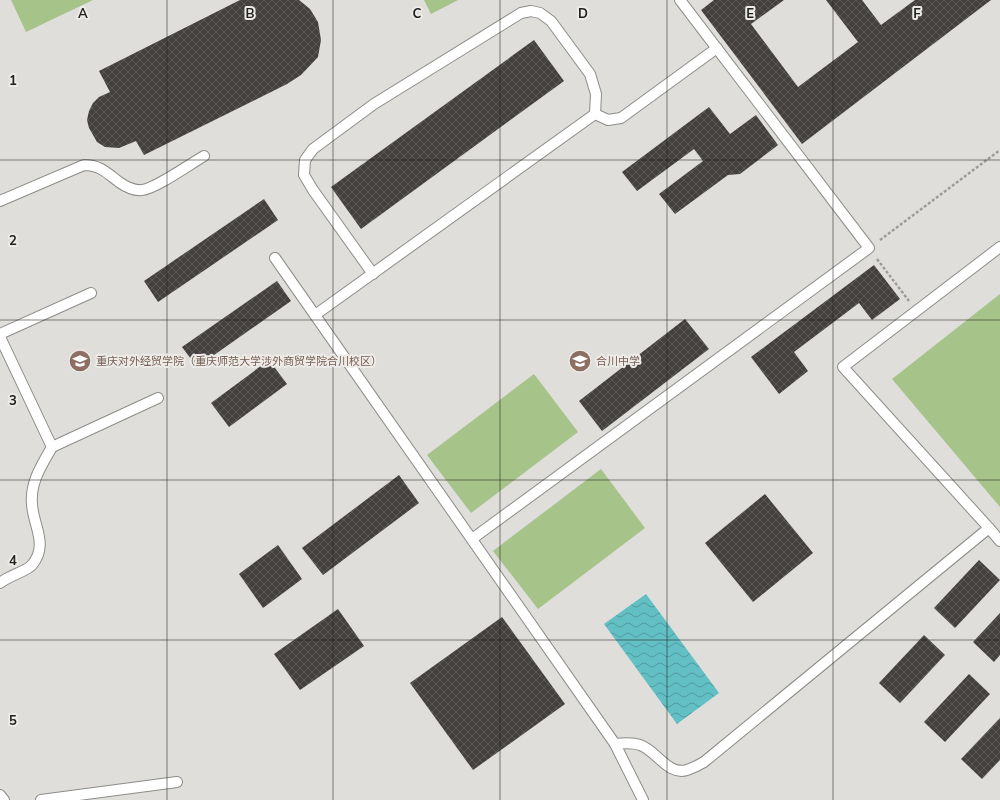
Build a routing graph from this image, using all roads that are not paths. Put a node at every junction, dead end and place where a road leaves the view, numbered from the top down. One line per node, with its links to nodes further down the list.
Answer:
1 (680, 0): 2 (lane)
2 (717, 48): 3 (lane); 15 (lane)
3 (595, 114): 8 (lane); 8 (lane)
4 (204, 156): 5 (lane)
5 (0, 201)
6 (1000, 246): 14 (lane)
7 (275, 258): 10 (lane)
8 (373, 274): 10 (lane)
9 (91, 293): 11 (lane)
10 (315, 315): 15 (lane)
11 (0, 336): 13 (lane)
12 (158, 398): 13 (lane)
13 (52, 447): 17 (lane)
14 (989, 528): 16 (lane); 18 (lane)
15 (472, 539): 18 (lane)
16 (1000, 541)
17 (0, 583)
18 (615, 744): 23 (lane)
19 (177, 782): 22 (lane)
20 (0, 795): 21 (lane)
21 (4, 800)
22 (41, 800)
23 (643, 800)

